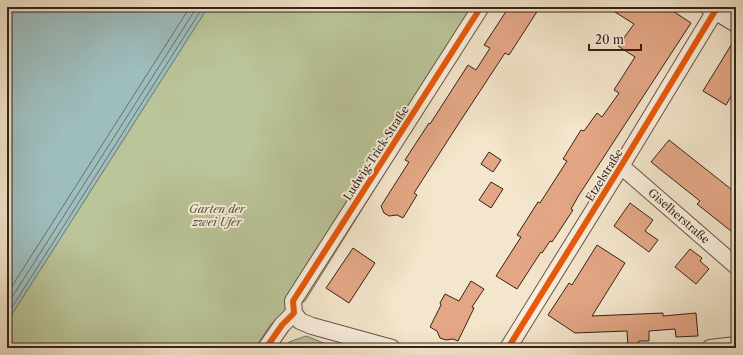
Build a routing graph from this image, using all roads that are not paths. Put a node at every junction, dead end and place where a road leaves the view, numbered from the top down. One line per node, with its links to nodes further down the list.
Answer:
1 (481, 7): 6 (street, Ludwig-Trick-Straße)
2 (712, 9): 3 (street); 4 (street, Etzelstraße)
3 (736, 24)
4 (621, 166): 5 (street, Giselherstraße); 10 (street, Etzelstraße)
5 (736, 266)
6 (294, 313): 8 (street); 9 (street)
7 (736, 345): 11 (street)
8 (266, 348)
9 (392, 348)
10 (508, 348)
11 (710, 348)

